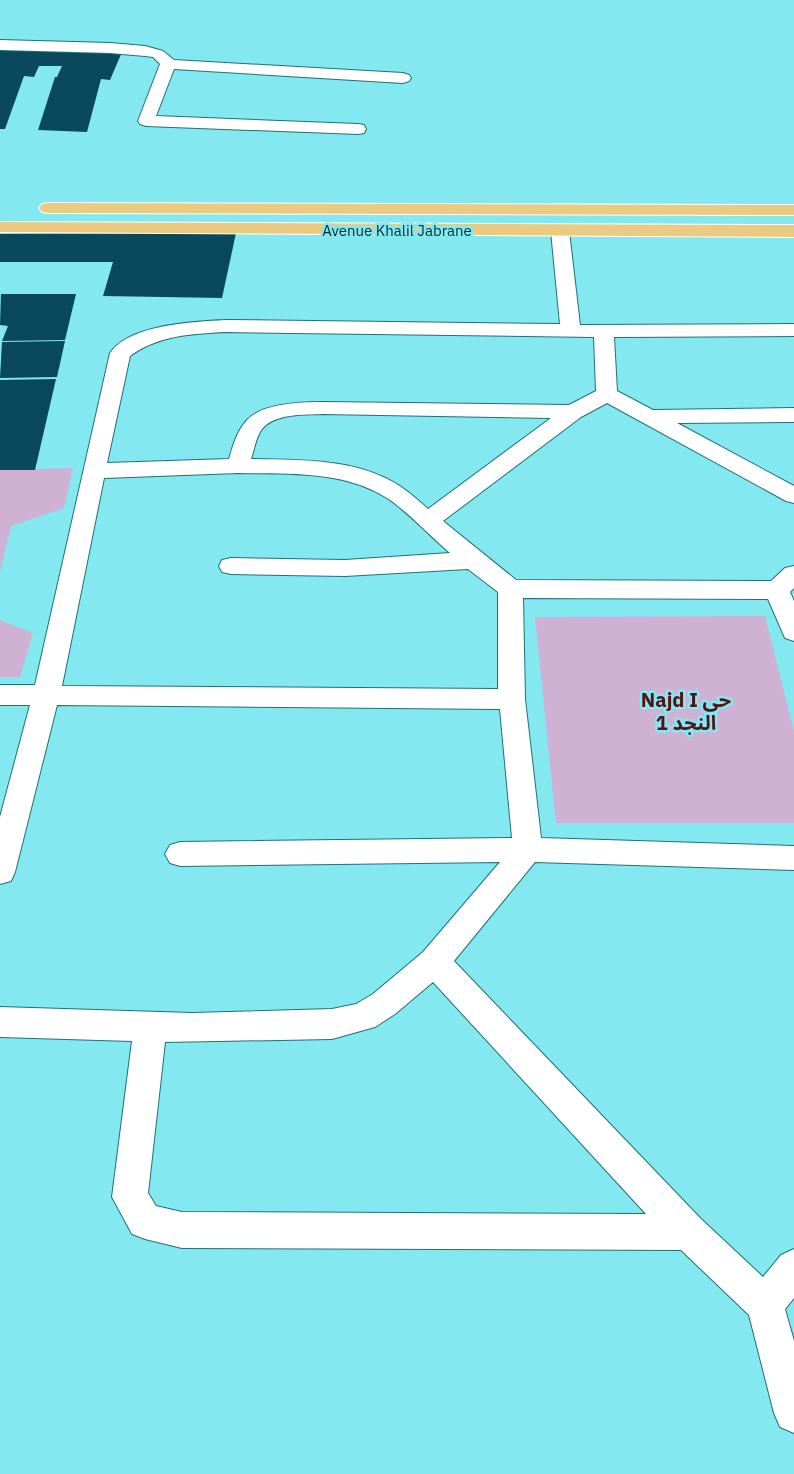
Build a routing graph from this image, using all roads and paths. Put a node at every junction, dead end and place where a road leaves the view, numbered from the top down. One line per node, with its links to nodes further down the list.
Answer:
1 (0, 45): 2 (street)
2 (168, 64): 3 (street); 4 (street)
3 (403, 78)
4 (358, 129)
5 (30, 208): 6 (main road, Avenue Khalil Jabrane)
6 (794, 210)
7 (0, 227): 8 (main road, Avenue Khalil Jabrane)
8 (560, 231): 9 (main road, Avenue Khalil Jabrane); 11 (street)
9 (794, 231)
10 (794, 330): 12 (street)
11 (571, 331): 12 (street); 18 (street)
12 (604, 331): 13 (street)
13 (607, 394): 14 (street); 16 (street)
14 (573, 412): 17 (street); 20 (street)
15 (794, 415): 16 (street)
16 (652, 418): 19 (street)
17 (238, 466): 18 (street); 20 (street)
18 (95, 471): 27 (street)
19 (794, 496)
20 (427, 521): 21 (street)
21 (473, 560): 22 (street); 24 (street)
22 (231, 566)
23 (786, 582): 24 (street); 25 (street)
24 (510, 589): 28 (street)
25 (794, 632)
26 (0, 695): 27 (street)
27 (46, 696): 28 (street); 32 (street)
28 (512, 699): 29 (street)
29 (528, 850): 30 (street); 31 (street); 33 (street)
30 (180, 854)
31 (794, 858)
32 (0, 872)
33 (434, 962): 35 (street); 36 (street)
34 (0, 1022): 35 (street)
35 (150, 1027): 36 (street)
36 (688, 1232): 38 (street)
37 (794, 1268): 38 (street)
38 (765, 1304): 39 (street)
39 (794, 1413)

